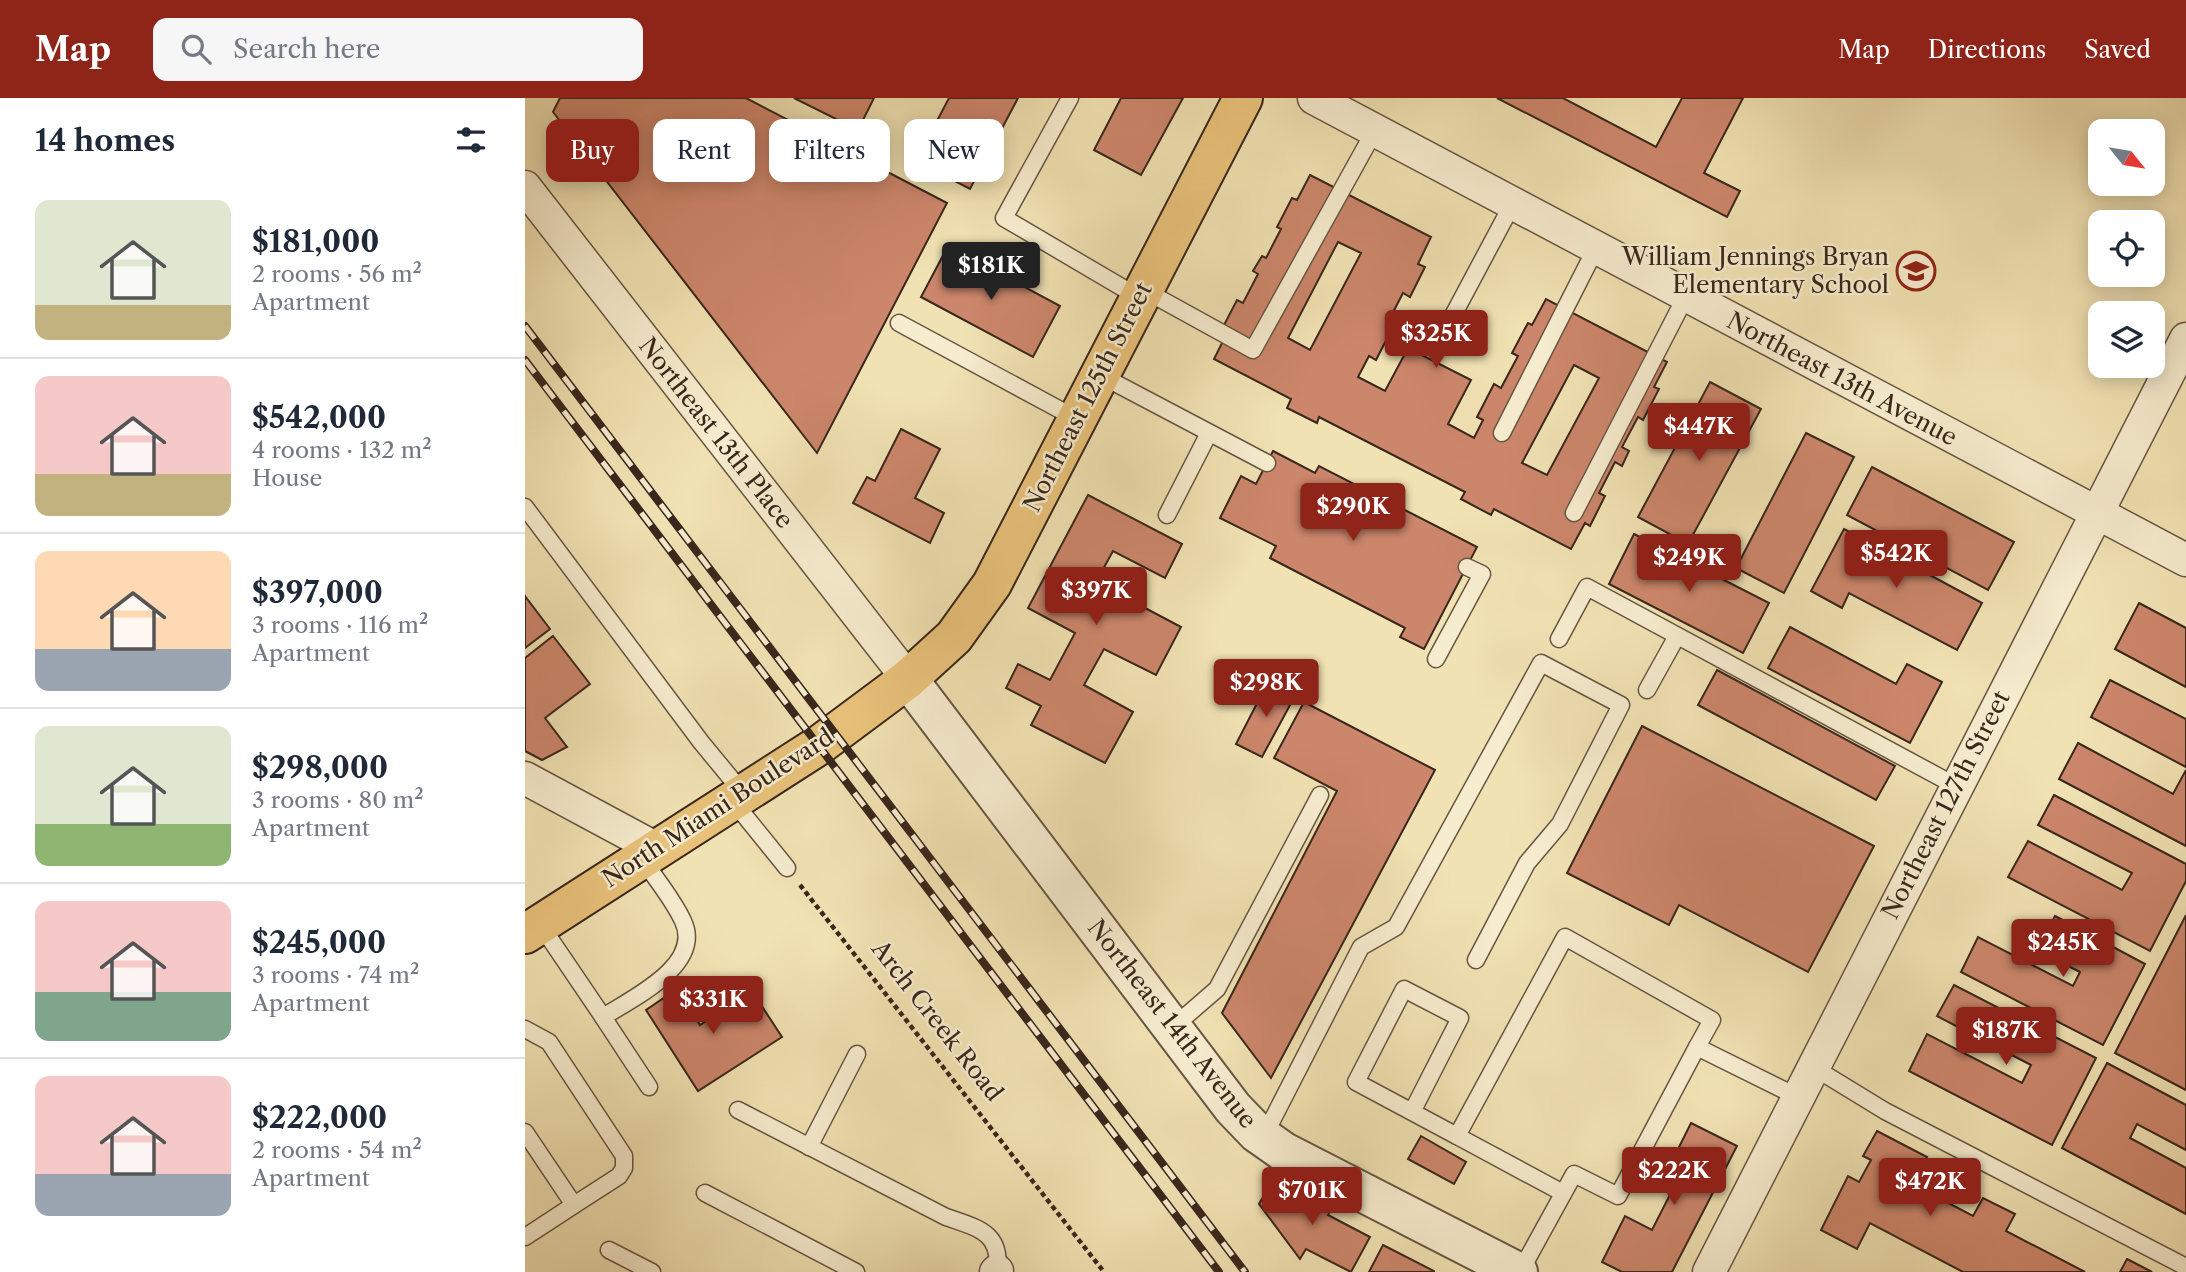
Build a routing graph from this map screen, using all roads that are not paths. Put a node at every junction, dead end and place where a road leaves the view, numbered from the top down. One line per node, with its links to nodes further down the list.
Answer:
1 (1070, 98): 8 (lane)
2 (1243, 98): 8 (main road, Northeast 125th Street)
3 (1314, 98): 4 (street, Northeast 13th Avenue)
4 (1375, 130): 6 (street, Northeast 13th Avenue); 8 (lane)
5 (525, 187): 27 (street, Northeast 13th Place)
6 (1513, 203): 7 (street, Northeast 13th Avenue); 11 (lane)
7 (1596, 248): 9 (street, Northeast 13th Avenue); 16 (lane)
8 (1142, 294): 13 (main road, Northeast 125th Street)
9 (1686, 296): 19 (lane); 20 (street, Northeast 13th Avenue)
10 (899, 323): 14 (lane)
11 (1441, 338)
12 (2186, 339): 20 (street, Northeast 127th Street)
13 (1100, 376): 14 (main road, Northeast 125th Street); 15 (lane)
14 (1077, 419): 27 (main road, Northeast 125th Street)
15 (1209, 433): 17 (lane); 21 (lane)
16 (1501, 433)
17 (1267, 463)
18 (525, 507): 32 (lane)
19 (1574, 513)
20 (2094, 514): 22 (street, Northeast 13th Avenue); 30 (street, Northeast 127th Street)
21 (1167, 515)
22 (2186, 560)
23 (1467, 567): 26 (lane)
24 (1677, 636): 25 (lane); 28 (lane); 30 (lane)
25 (1559, 639)
26 (1436, 659)
27 (908, 678): 32 (main road, North Miami Boulevard); 38 (street, Northeast 14th Avenue)
28 (1647, 690)
29 (525, 778): 33 (street)
30 (1956, 786): 42 (street, Northeast 127th Street)
31 (1319, 795): 38 (lane)
32 (738, 796): 33 (main road, North Miami Boulevard); 34 (lane)
33 (648, 853): 35 (main road, North Miami Boulevard); 37 (lane)
34 (787, 868)
35 (533, 929): 37 (lane)
36 (1476, 960): 49 (lane)
37 (603, 1017): 43 (lane)
38 (1172, 1028): 49 (street, Northeast 14th Avenue)
39 (525, 1029): 53 (lane)
40 (1697, 1047): 44 (lane); 48 (lane); 52 (lane)
41 (857, 1054): 50 (lane)
42 (1813, 1068): 44 (street, Northeast 127th Street); 56 (lane)
43 (649, 1087)
44 (1798, 1097): 61 (street, Northeast 127th Street)
45 (738, 1110): 50 (lane)
46 (1412, 1112): 46 (lane); 48 (lane)
47 (525, 1132): 53 (lane)
48 (1457, 1136): 52 (lane)
49 (1263, 1138): 60 (street, Northeast 14th Avenue)
50 (809, 1147): 59 (lane)
51 (705, 1193): 58 (lane)
52 (1563, 1194): 60 (lane)
53 (573, 1205): 54 (lane)
54 (525, 1237)
55 (609, 1250): 57 (lane)
56 (2186, 1267)
57 (652, 1272)
58 (856, 1272)
59 (996, 1272)
60 (1519, 1272)
61 (1709, 1272)

